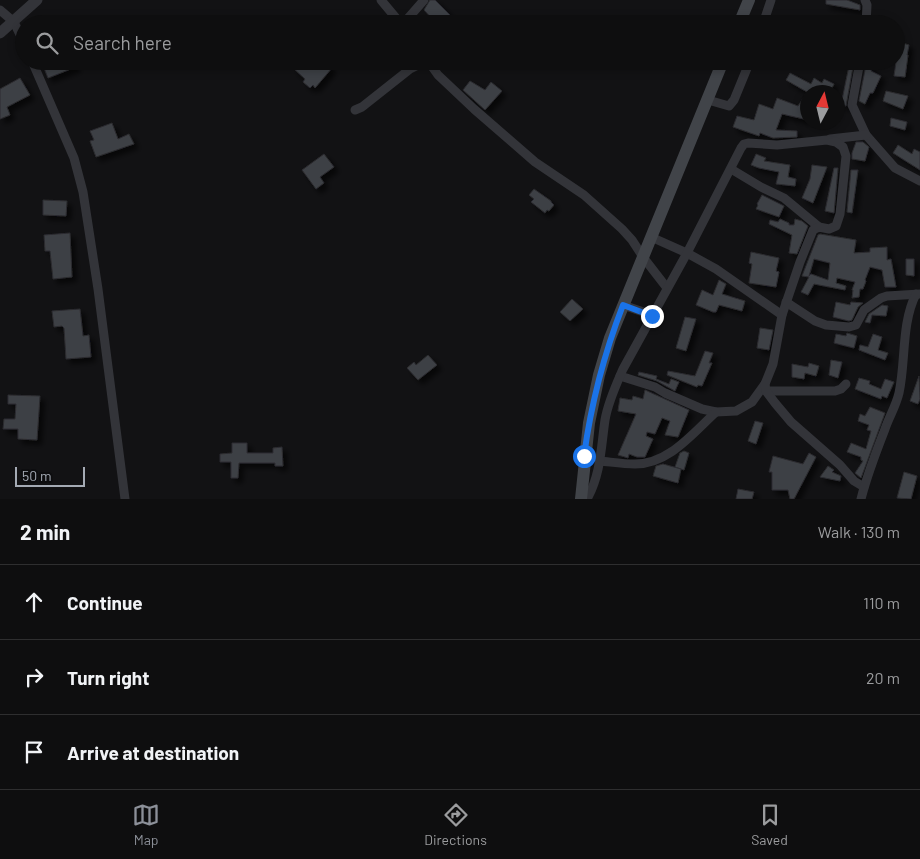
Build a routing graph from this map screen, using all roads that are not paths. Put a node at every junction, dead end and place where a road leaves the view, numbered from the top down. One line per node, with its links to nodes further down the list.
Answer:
1 (37, 0): 8 (street)
2 (381, 0): 9 (street)
3 (424, 0): 10 (street)
4 (749, 0): 11 (main road)
5 (771, 0): 12 (street)
6 (864, 0): 13 (street)
7 (0, 10): 14 (street)
8 (21, 15)
9 (394, 15)
10 (410, 15)
11 (743, 15)
12 (766, 15)
13 (866, 15)
14 (14, 22): 15 (street)
15 (0, 33)
16 (36, 70): 44 (street)
17 (409, 70): 23 (street)
18 (434, 70): 31 (street)
19 (720, 70): 22 (main road)
20 (746, 70): 22 (street)
21 (858, 70): 24 (street)
22 (708, 100): 29 (main road)
23 (355, 110)
24 (866, 135): 25 (street); 27 (street)
25 (828, 140): 26 (street); 28 (street)
26 (731, 169): 28 (street); 30 (street)
27 (920, 182)
28 (819, 227): 34 (street)
29 (651, 237): 30 (street); 31 (main road)
30 (687, 253): 32 (street); 36 (street)
31 (642, 257): 32 (street); 35 (main road)
32 (667, 288): 37 (street)
33 (918, 294): 34 (street); 43 (street)
34 (786, 302): 36 (street)
35 (623, 305): 37 (street); 45 (main road)
36 (782, 315): 40 (street)
37 (652, 316): 38 (street)
38 (620, 376): 41 (street); 42 (street)
39 (846, 384): 40 (street)
40 (766, 388): 41 (street); 43 (street)
41 (716, 412): 42 (street)
42 (600, 461): 46 (street)
43 (864, 487): 47 (street)
44 (125, 499)
45 (581, 499)
46 (588, 499)
47 (861, 499)

